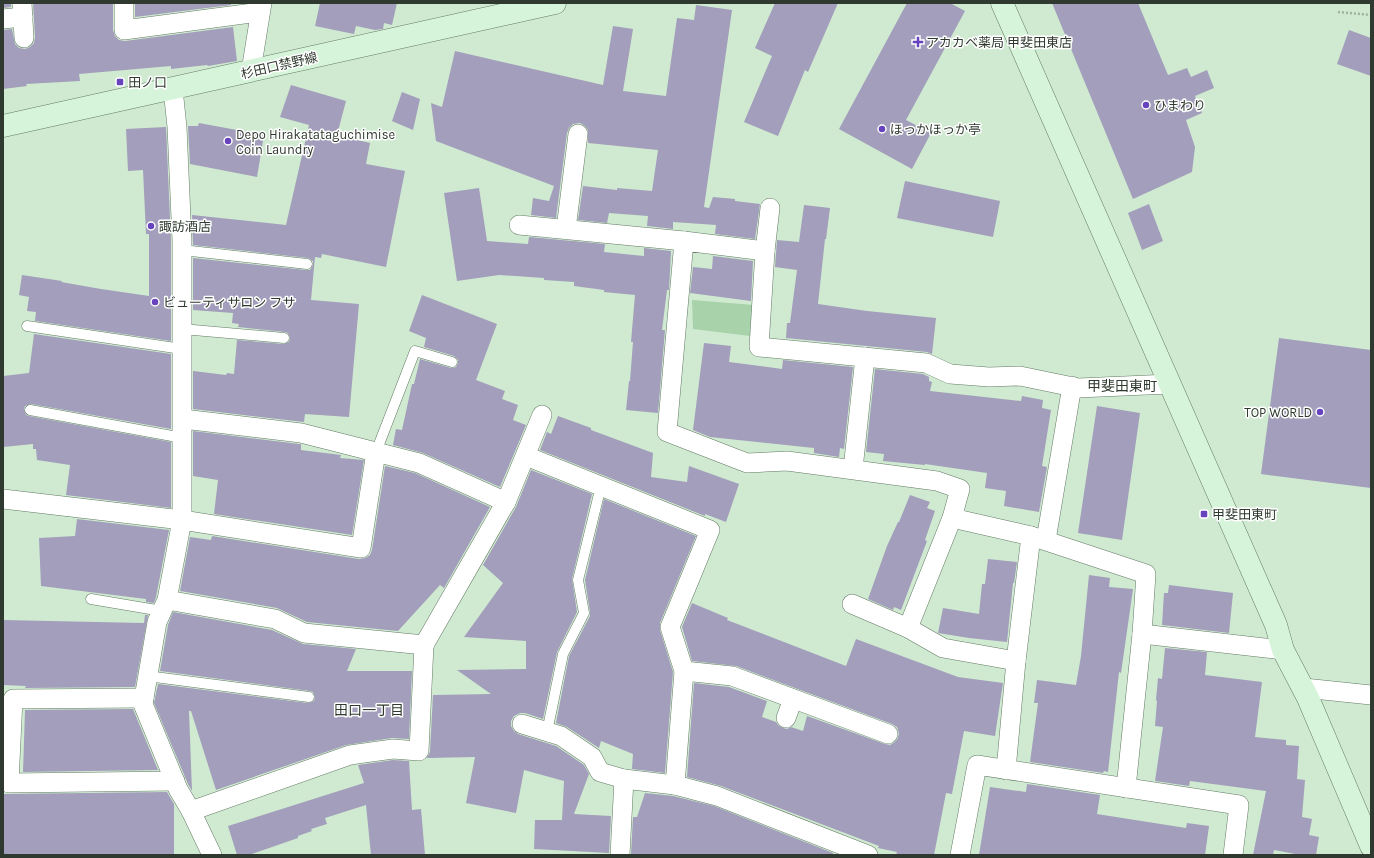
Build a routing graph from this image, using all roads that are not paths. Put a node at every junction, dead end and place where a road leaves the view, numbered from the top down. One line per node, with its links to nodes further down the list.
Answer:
1 (124, 3): 4 (street)
2 (555, 3): 8 (street, 杉田口禁野線)
3 (1002, 3): 25 (street)
4 (261, 7): 8 (street)
5 (22, 10): 6 (street); 7 (street)
6 (3, 20)
7 (24, 38)
8 (251, 71): 9 (street, 杉田口禁野線)
9 (173, 89): 10 (street, 杉田口禁野線); 16 (street)
10 (3, 126)
11 (578, 134): 14 (street)
12 (770, 208): 17 (street)
13 (519, 225): 14 (street)
14 (566, 229): 15 (street)
15 (684, 242): 17 (street); 32 (street)
16 (182, 250): 18 (lane); 20 (street)
17 (765, 251): 23 (street)
18 (307, 264)
19 (27, 326): 22 (lane)
20 (182, 329): 21 (lane); 22 (street)
21 (284, 338)
22 (182, 348): 29 (street)
23 (865, 357): 26 (street); 32 (street)
24 (452, 362): 30 (lane)
25 (1170, 384): 26 (street); 45 (street)
26 (1072, 386): 38 (street)
27 (30, 410): 29 (lane)
28 (542, 415): 31 (street)
29 (183, 428): 30 (street); 37 (street)
30 (376, 452): 35 (street); 37 (street)
31 (526, 456): 33 (street); 35 (street)
32 (853, 469): 36 (street)
33 (601, 486): 47 (street); 56 (lane)
34 (3, 499): 37 (street)
35 (506, 502): 44 (street)
36 (952, 518): 38 (street); 42 (street)
37 (182, 520): 41 (street)
38 (1039, 538): 43 (street); 46 (street)
39 (91, 599): 41 (lane)
40 (852, 604): 42 (street)
41 (165, 606): 44 (street); 48 (street)
42 (908, 628): 46 (street)
43 (1142, 634): 45 (street); 62 (street)
44 (424, 645): 63 (street)
45 (1283, 650): 49 (street)
46 (1016, 661): 58 (street)
47 (684, 671): 53 (street); 61 (street)
48 (147, 676): 51 (lane); 52 (street)
49 (1304, 688): 50 (street); 64 (street)
50 (1371, 695)
51 (309, 697)
52 (144, 698): 60 (street); 60 (street)
53 (793, 699): 54 (street); 57 (street)
54 (786, 718)
55 (522, 724): 56 (street)
56 (547, 732): 59 (street)
57 (888, 734)
58 (1006, 770): 62 (street); 68 (street)
59 (624, 779): 61 (street); 66 (street)
60 (175, 781): 63 (street)
61 (675, 785): 67 (street)
62 (1126, 788): 69 (street)
63 (191, 811): 65 (street)
64 (1371, 846)
65 (212, 855)
66 (620, 855)
67 (868, 855)
68 (960, 855)
69 (1233, 855)

